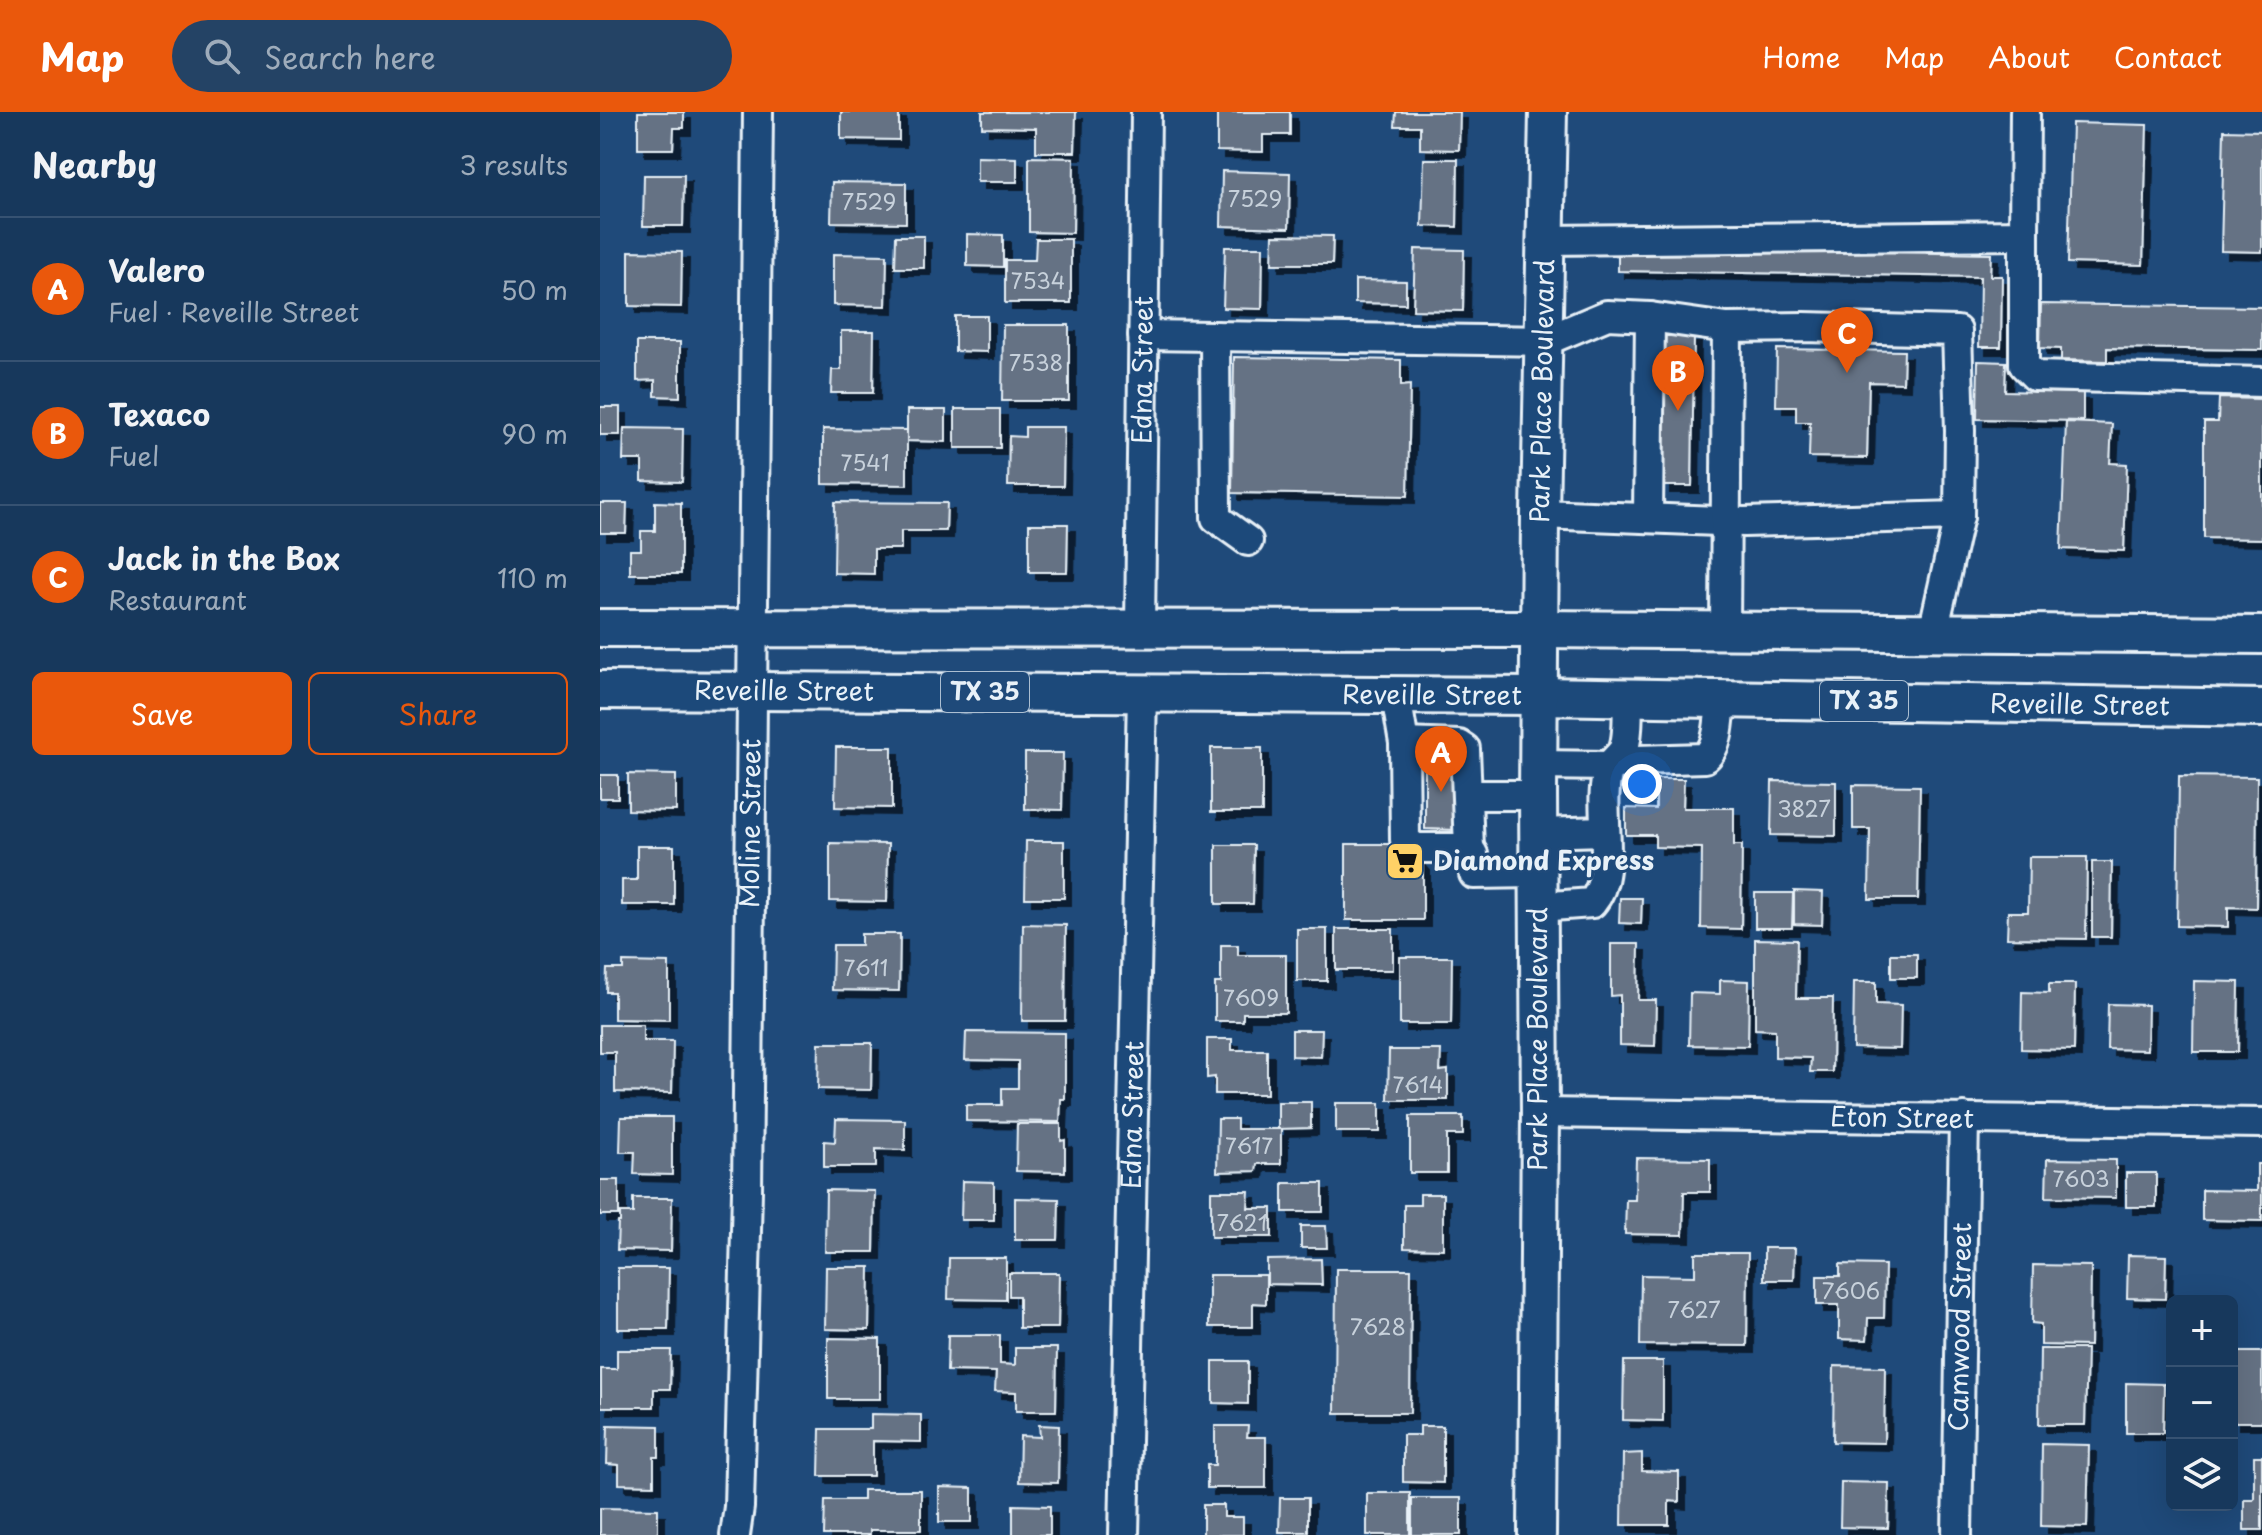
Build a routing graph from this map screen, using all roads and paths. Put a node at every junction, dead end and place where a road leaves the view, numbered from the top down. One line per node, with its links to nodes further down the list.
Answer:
1 (758, 112): 20 (street, Moline Street)
2 (1146, 112): 9 (street, Edna Street)
3 (1548, 112): 6 (main road, Park Place Boulevard)
4 (2025, 112): 5 (street)
5 (2024, 235): 6 (street); 12 (street)
6 (1546, 240): 11 (main road, Park Place Boulevard)
7 (1650, 317): 8 (street); 11 (street); 14 (street)
8 (1727, 328): 15 (street); 16 (street)
9 (1143, 335): 10 (street); 19 (street, Edna Street)
10 (1215, 336): 11 (street); 17 (street)
11 (1545, 341): 13 (main road, Park Place Boulevard)
12 (2262, 382)
13 (1540, 514): 14 (street); 21 (main road, Park Place Boulevard)
14 (1648, 516): 16 (street)
15 (1959, 516): 16 (street); 23 (street)
16 (1726, 521): 22 (street)
17 (1248, 541)
18 (600, 628): 20 (main road)
19 (1140, 628): 20 (main road); 21 (main road)
20 (752, 629): 25 (street, Moline Street)
21 (1539, 629): 22 (main road); 29 (main road, Park Place Boulevard)
22 (1725, 631): 23 (main road)
23 (1933, 632): 24 (main road)
24 (2262, 635)
25 (751, 689): 26 (main road, Reveille Street / TX 35); 27 (main road, Reveille Street / TX 35); 44 (street, Moline Street)
26 (600, 690)
27 (1142, 694): 28 (main road, Reveille Street / TX 35); 45 (street, Edna Street)
28 (1396, 696): 29 (main road, Reveille Street / TX 35); 33 (street)
29 (1539, 696): 30 (main road, Reveille Street / TX 35); 35 (main road, Park Place Boulevard)
30 (1628, 697): 31 (main road, Reveille Street / TX 35); 34 (street)
31 (1721, 699): 32 (main road, Reveille Street / TX 35); 34 (street)
32 (2262, 708)
33 (1404, 743): 36 (street); 39 (street)
34 (1610, 766): 35 (street); 37 (street)
35 (1538, 780): 36 (street); 38 (main road, Park Place Boulevard)
36 (1468, 795): 39 (street)
37 (1605, 831): 38 (street); 40 (street)
38 (1538, 833): 40 (main road, Park Place Boulevard)
39 (1469, 848): 40 (street)
40 (1538, 890): 41 (main road, Park Place Boulevard)
41 (1540, 1113): 42 (street, Eton Street); 46 (main road, Park Place Boulevard)
42 (1964, 1118): 43 (street, Eton Street); 47 (street, Camwood Street)
43 (2262, 1123)
44 (735, 1535)
45 (1124, 1535)
46 (1537, 1535)
47 (1957, 1535)

